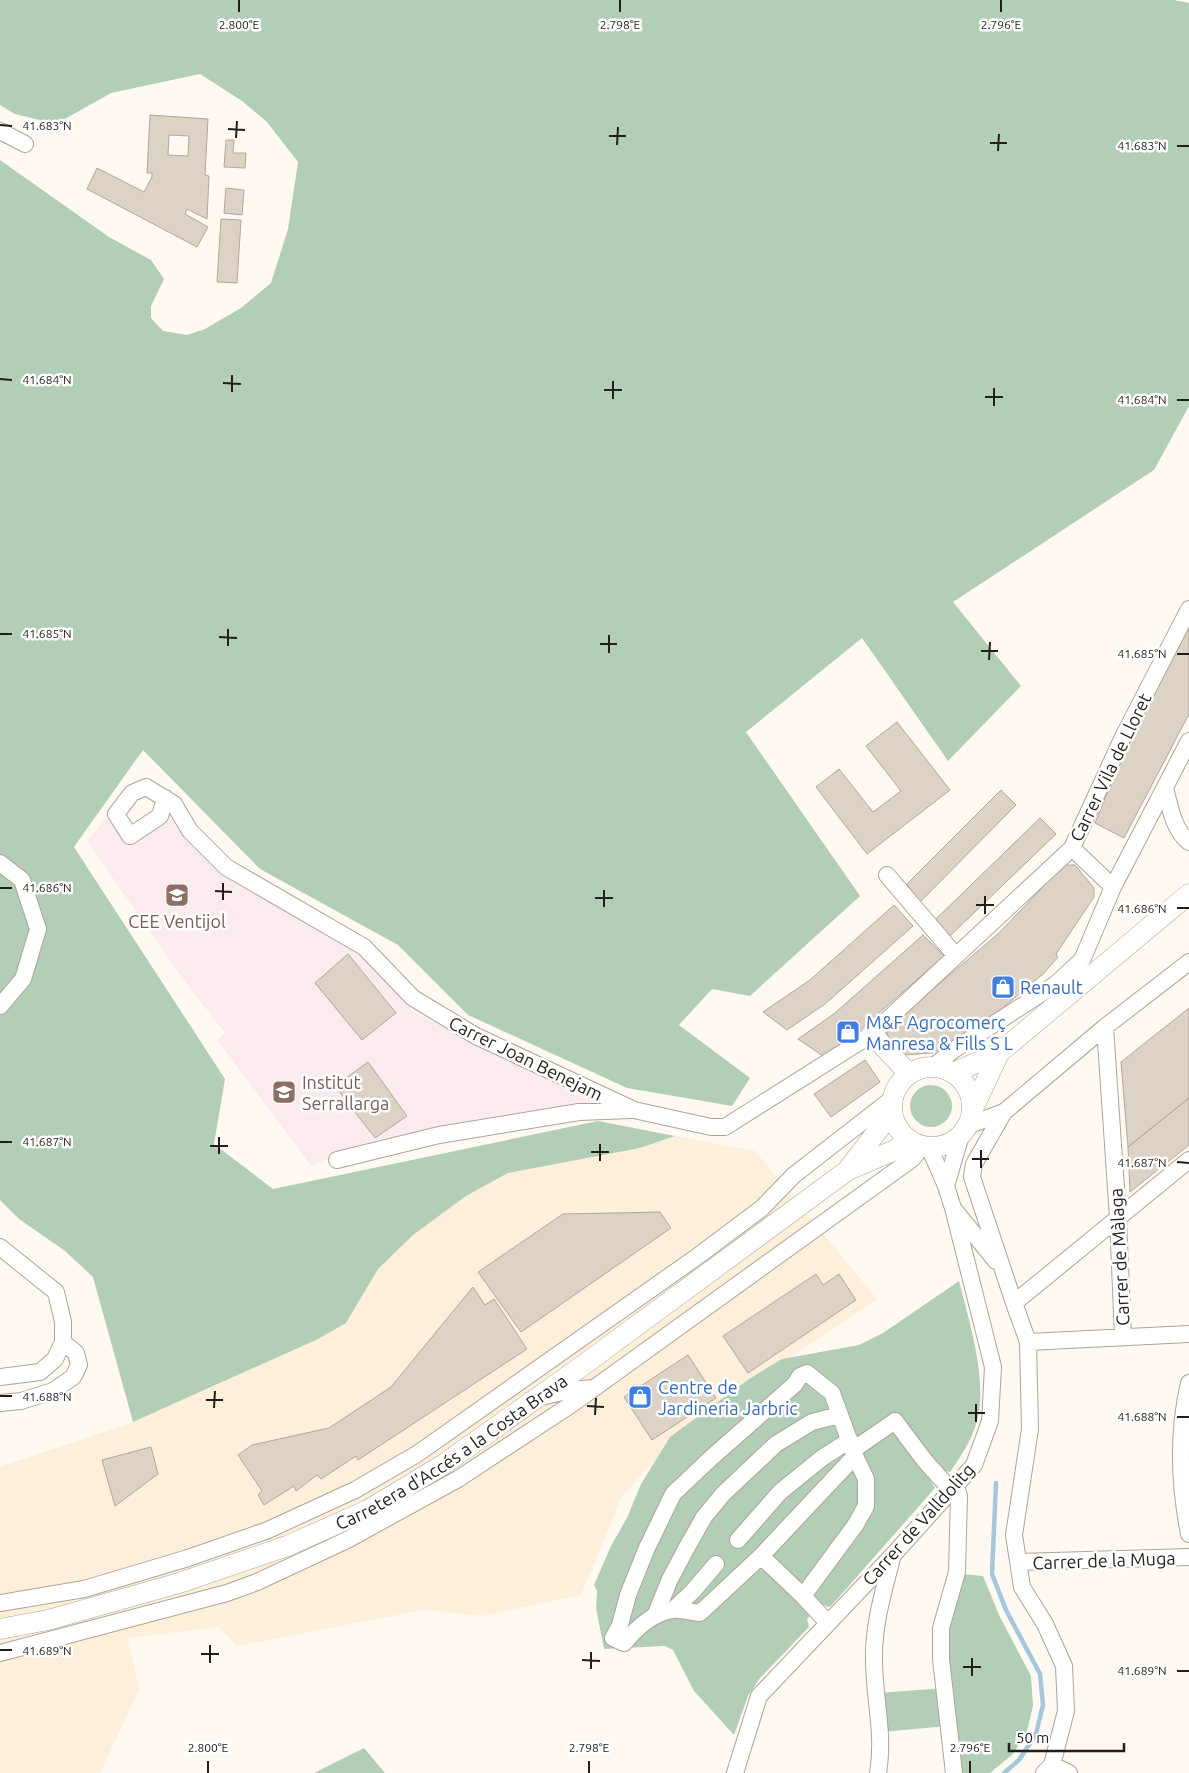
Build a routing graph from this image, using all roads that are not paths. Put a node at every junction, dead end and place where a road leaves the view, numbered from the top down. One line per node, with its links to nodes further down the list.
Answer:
1 (0, 131): 2 (street)
2 (25, 144)
3 (1189, 609): 8 (street, Carrer Vila de Lloret)
4 (1189, 741): 5 (street)
5 (1165, 788): 7 (street); 11 (street)
6 (165, 798): 23 (street, Carrer Joan Benejam)
7 (1189, 842)
8 (1072, 848): 11 (street); 13 (street, Carrer Vila de Lloret)
9 (0, 863): 15 (street)
10 (887, 875): 13 (street)
11 (1113, 887): 19 (street)
12 (1189, 894): 18 (main road)
13 (956, 956): 17 (street, Carrer Vila de Lloret)
14 (1189, 962): 16 (street)
15 (0, 1006)
16 (1105, 1027): 24 (street); 33 (street, Carrer de Màlaga)
17 (872, 1034): 21 (main road); 26 (street, Carrer Vila de Lloret)
18 (999, 1053): 20 (main road); 25 (main road)
19 (933, 1067): 20 (main road); 21 (main road)
20 (953, 1073): 25 (main road)
21 (909, 1074): 22 (main road)
22 (893, 1105): 27 (main road); 30 (main road, Carretera d'Accés a la Costa Brava); 42 (street)
23 (634, 1110): 26 (street, Carrer Joan Benejam); 28 (street)
24 (1004, 1112): 25 (street); 35 (street)
25 (967, 1124): 27 (main road); 31 (street)
26 (725, 1127)
27 (921, 1144): 30 (main road, Carretera d'Accés a la Costa Brava); 31 (street, Carrer de Valldolitg); 45 (street)
28 (337, 1160)
29 (1189, 1160): 33 (street)
30 (848, 1170): 41 (main road, Carretera d'Accés a la Costa Brava)
31 (946, 1186): 32 (street, Carrer de Valldolitg)
32 (953, 1208): 35 (street, Carrer de Valldolitg); 50 (street, Carrer de Valldolitg)
33 (1118, 1218): 36 (street); 38 (street, Carrer de Màlaga)
34 (0, 1248): 39 (street)
35 (1002, 1268): 36 (street)
36 (1014, 1303): 40 (street)
37 (1189, 1334): 38 (street)
38 (1122, 1337): 40 (street)
39 (64, 1342): 43 (street); 47 (street)
40 (1028, 1342): 56 (street)
41 (582, 1366): 42 (street); 46 (main road, Carretera d'Accés a la Costa Brava)
42 (533, 1373): 59 (street)
43 (0, 1377)
44 (1189, 1383): 51 (street)
45 (594, 1388): 46 (street); 64 (street)
46 (539, 1397): 63 (main road, Carretera d'Accés a la Costa Brava)
47 (0, 1403)
48 (840, 1415): 49 (street); 61 (street); 61 (street)
49 (853, 1449): 50 (street); 52 (street); 54 (street); 58 (street)
50 (953, 1488): 53 (street, Carrer de Valldolitg); 68 (street)
51 (1189, 1534)
52 (738, 1540)
53 (893, 1555): 62 (street, Carrer de Valldolitg); 67 (street)
54 (761, 1556): 58 (street); 60 (street)
55 (1189, 1557): 56 (street, Carrer de la Muga)
56 (1019, 1562): 65 (street)
57 (716, 1564): 60 (street)
58 (803, 1596): 62 (street)
59 (0, 1603)
60 (673, 1610): 61 (street)
61 (655, 1616)
62 (828, 1623): 66 (street, Carrer de Valldolitg)
63 (0, 1630)
64 (0, 1653)
65 (1048, 1769): 69 (street)
66 (735, 1773)
67 (878, 1773)
68 (954, 1773)
69 (1069, 1773)

